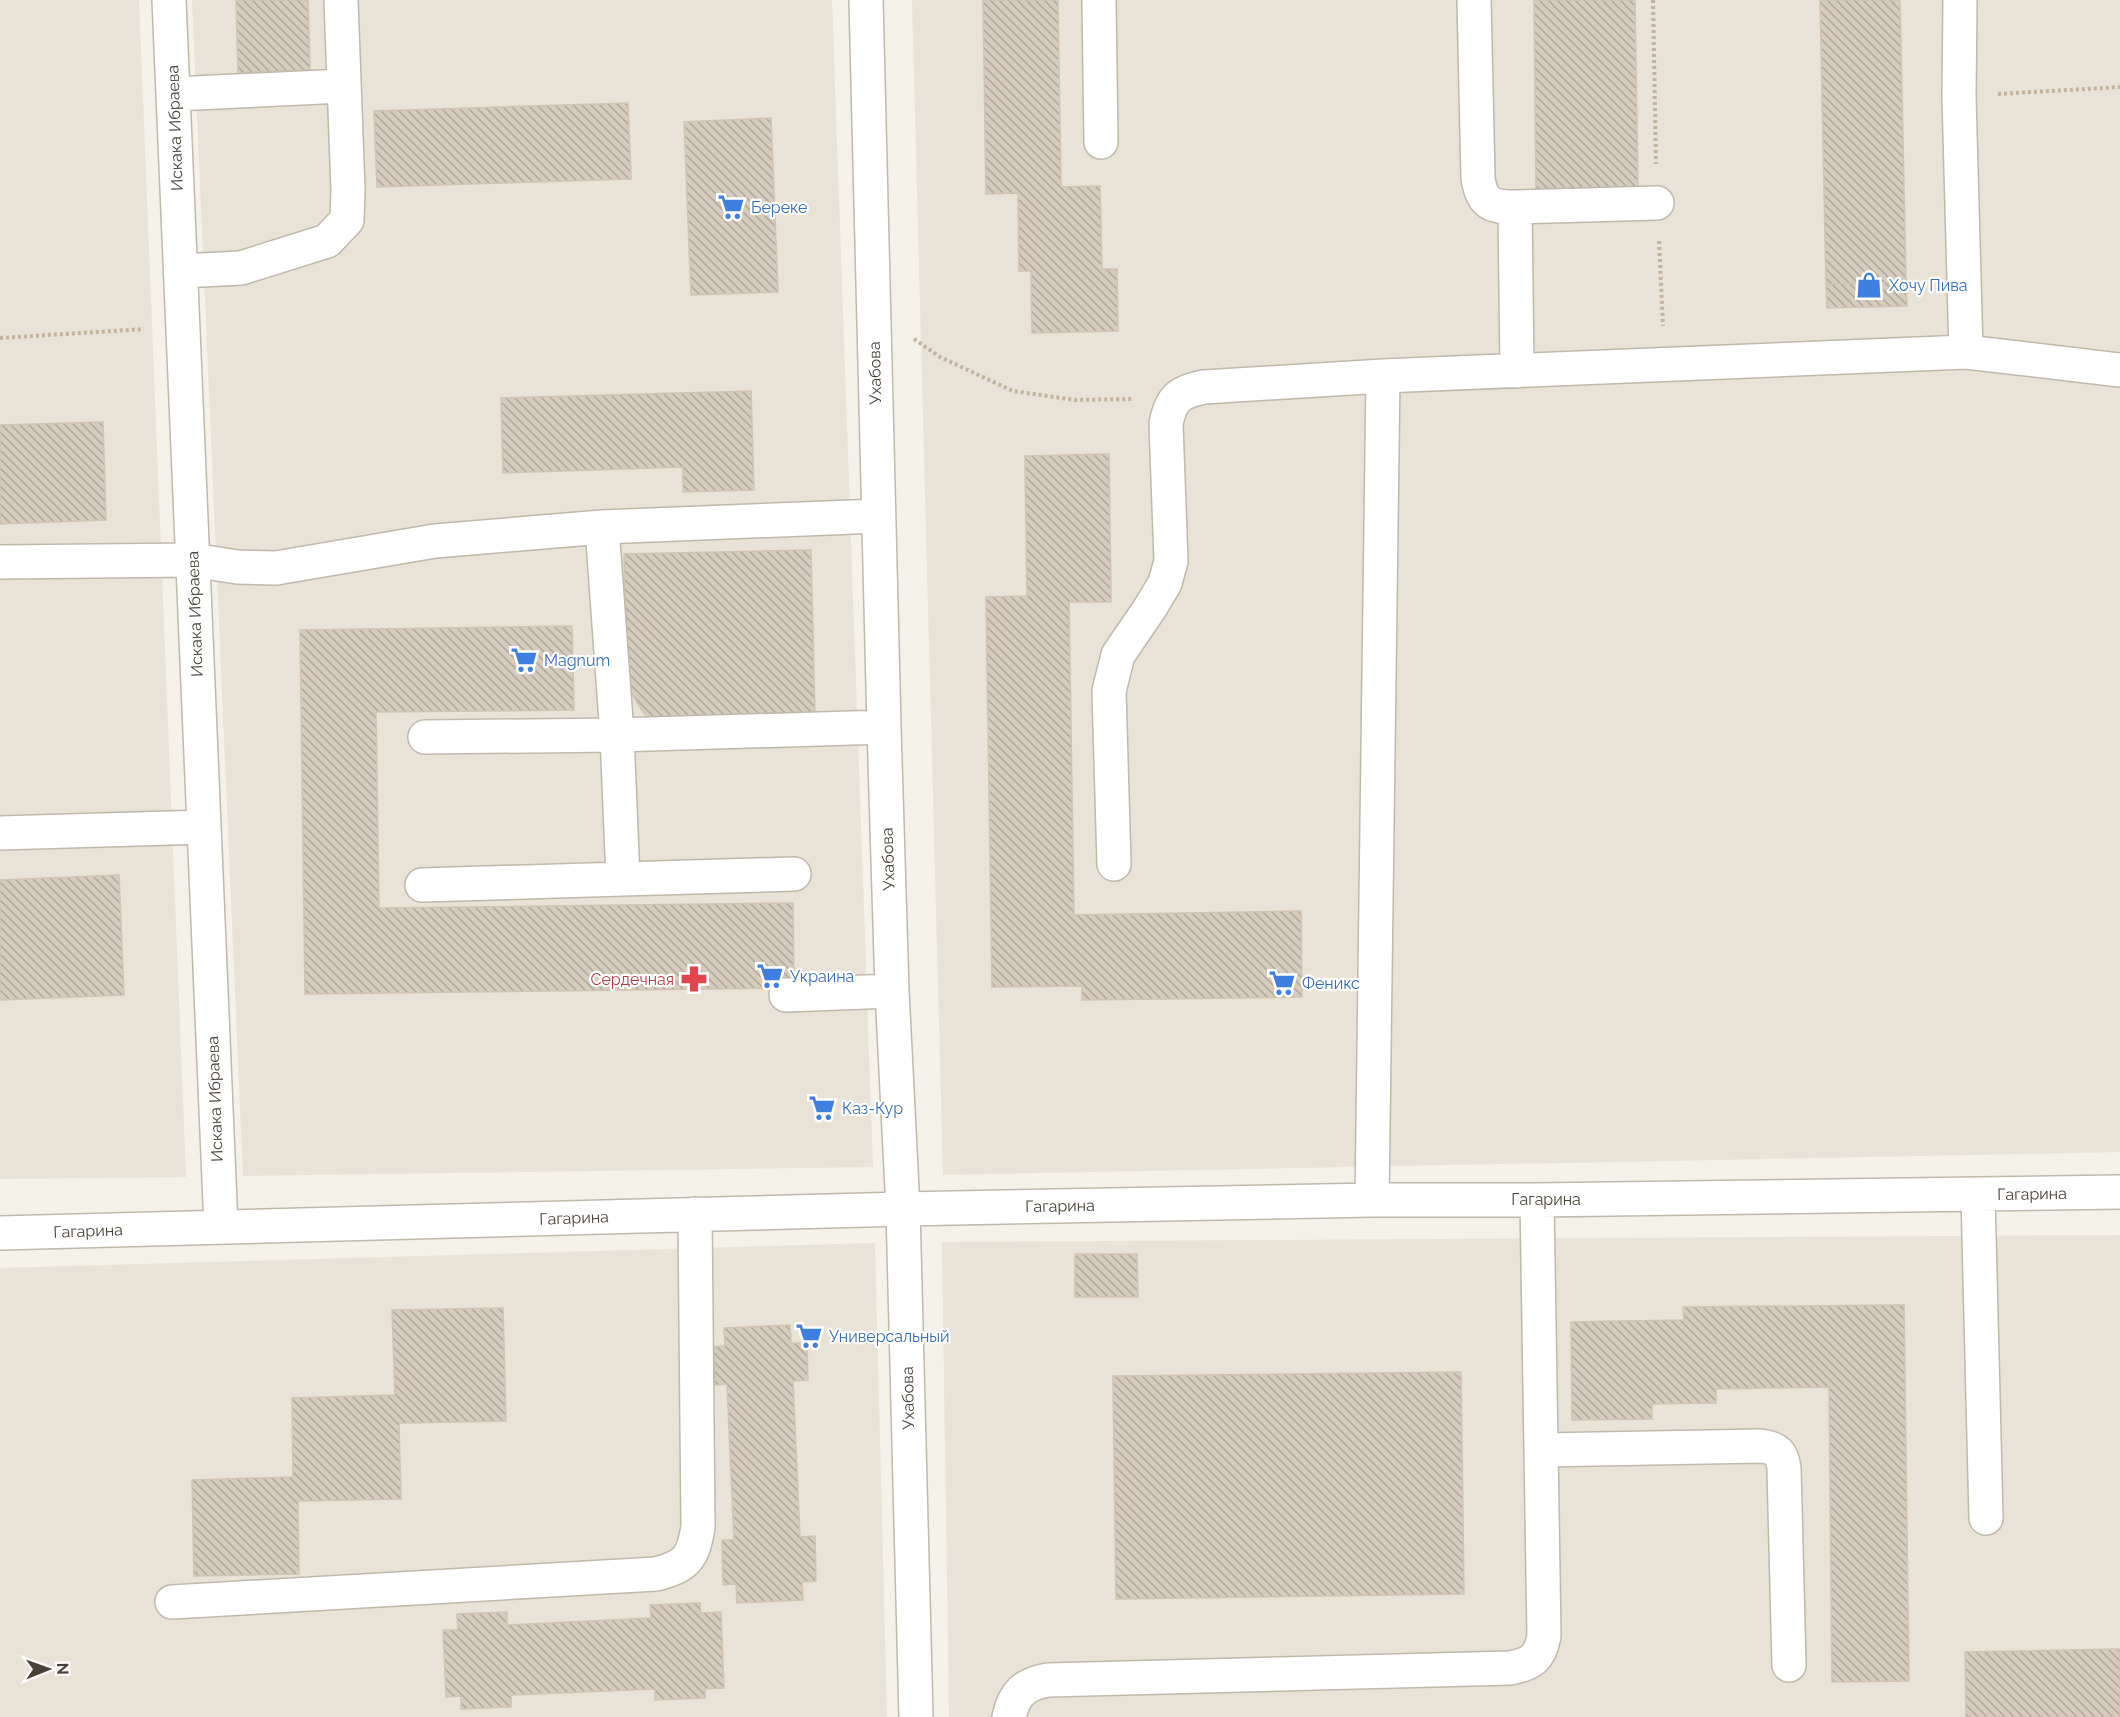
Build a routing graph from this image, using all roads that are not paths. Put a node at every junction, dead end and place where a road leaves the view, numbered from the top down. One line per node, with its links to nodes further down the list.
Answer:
1 (169, 0): 8 (street, Искака Ибраева)
2 (341, 0): 7 (street)
3 (866, 0): 17 (street, Ухабова)
4 (1099, 0): 9 (street)
5 (1474, 0): 11 (street)
6 (1960, 0): 13 (street)
7 (343, 86): 8 (street); 12 (street)
8 (174, 94): 12 (street, Искака Ибраева)
9 (1101, 141)
10 (1657, 203): 11 (street)
11 (1515, 207): 15 (street)
12 (181, 271): 19 (street, Искака Ибраева)
13 (1966, 351): 14 (street); 15 (street)
14 (2120, 370)
15 (1517, 371): 16 (street)
16 (1383, 376): 26 (street); 34 (street)
17 (878, 516): 18 (street); 21 (street, Ухабова)
18 (602, 527): 19 (street); 22 (street)
19 (193, 560): 20 (street); 24 (street, Искака Ибраева)
20 (0, 562)
21 (884, 727): 22 (street); 30 (street, Ухабова)
22 (617, 735): 23 (street); 28 (street)
23 (425, 737)
24 (204, 827): 25 (street); 38 (street, Искака Ибраева)
25 (0, 833)
26 (1114, 864)
27 (794, 874): 28 (street)
28 (623, 879): 29 (street)
29 (422, 885)
30 (892, 991): 31 (street); 36 (street, Ухабова)
31 (786, 995)
32 (2120, 1192): 33 (street, Гагарина)
33 (1978, 1195): 35 (street, Гагарина); 41 (street)
34 (1372, 1200): 35 (street, Гагарина); 36 (street, Гагарина)
35 (1537, 1200): 40 (street)
36 (903, 1209): 37 (street, Гагарина); 44 (street, Ухабова)
37 (695, 1214): 38 (street, Гагарина); 42 (street)
38 (221, 1227): 39 (street, Гагарина)
39 (0, 1233)
40 (1542, 1450): 43 (street); 45 (street)
41 (1986, 1518)
42 (172, 1602)
43 (1789, 1665)
44 (916, 1717)
45 (1008, 1717)

